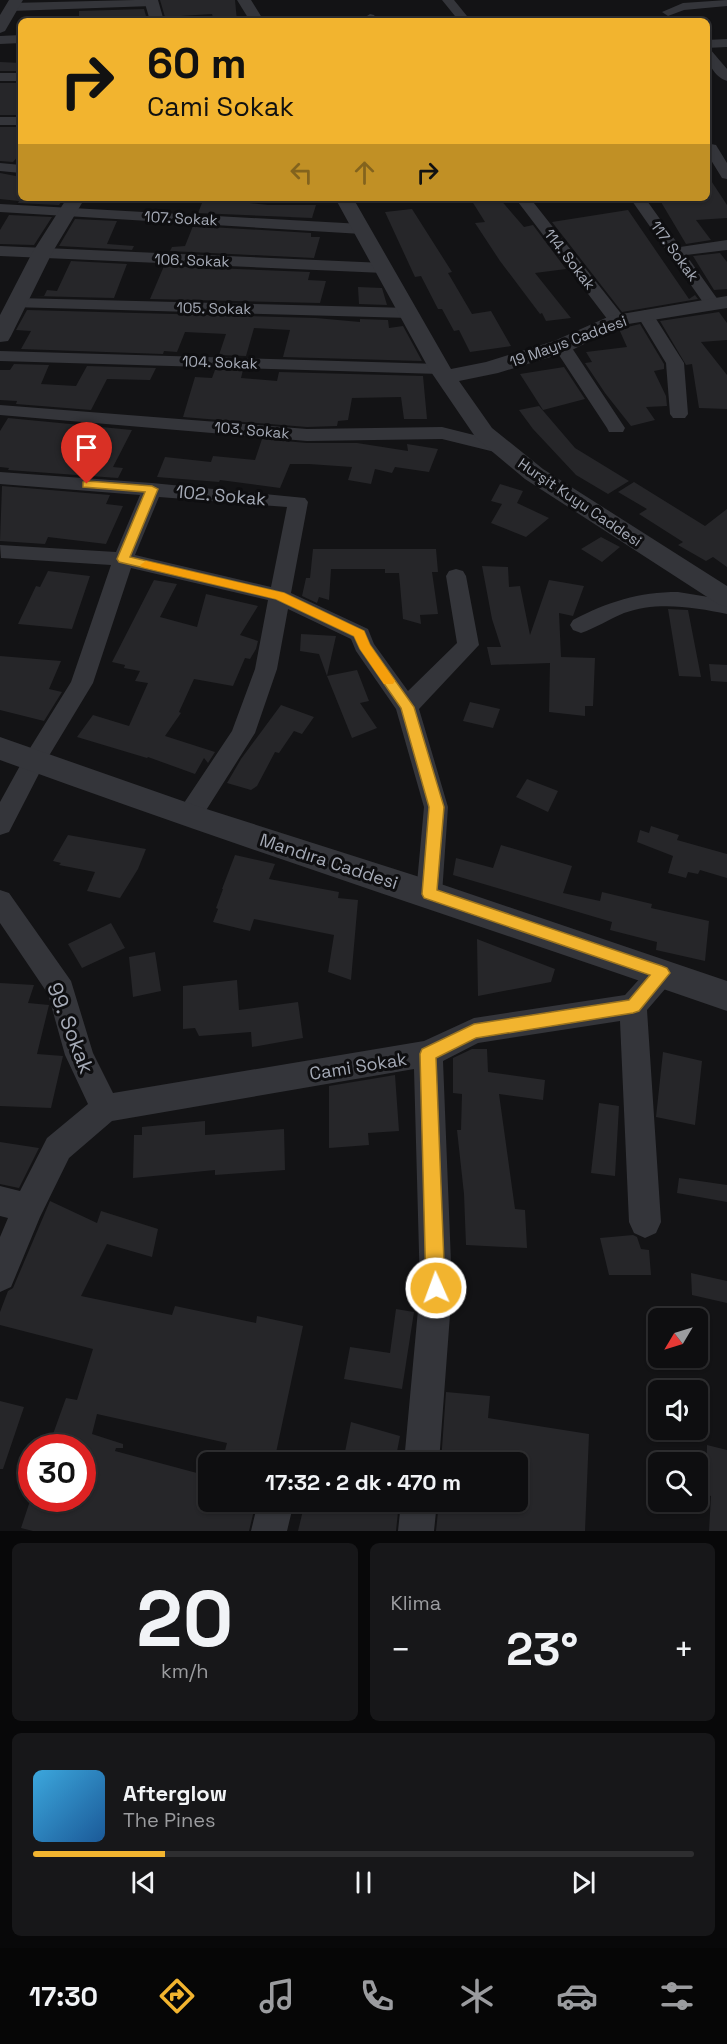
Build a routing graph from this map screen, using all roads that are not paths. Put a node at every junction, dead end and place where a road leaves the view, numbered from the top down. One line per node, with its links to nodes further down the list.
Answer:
1 (244, 0): 8 (street)
2 (448, 0): 9 (street)
3 (152, 2): 5 (street); 7 (street)
4 (727, 3): 6 (street)
5 (14, 4): 10 (street)
6 (668, 13)
7 (156, 18)
8 (254, 18)
9 (463, 18)
10 (0, 28)
11 (18, 39): 12 (street)
12 (0, 40)
13 (727, 43): 14 (street)
14 (710, 44)
15 (710, 57): 18 (street)
16 (0, 77): 17 (street)
17 (18, 77)
18 (727, 77)
19 (0, 121): 20 (street)
20 (18, 121)
21 (710, 148): 22 (street)
22 (727, 148)
23 (710, 150): 26 (street)
24 (0, 167): 25 (street)
25 (18, 169)
26 (727, 175)
27 (346, 201): 32 (street, Hurşit Kuyu Caddesi)
28 (524, 201): 42 (street, 114. Sokak)
29 (639, 201): 35 (street, 117. Sokak)
30 (72, 205): 31 (street, 107. Sokak); 32 (street, 107. Sokak); 36 (street)
31 (0, 208)
32 (362, 229): 37 (street, Hurşit Kuyu Caddesi)
33 (727, 245): 35 (street)
34 (0, 251): 36 (street, 106. Sokak)
35 (676, 252): 39 (street, 117. Sokak)
36 (42, 254): 37 (street, 106. Sokak); 38 (street)
37 (384, 268): 40 (street, Hurşit Kuyu Caddesi)
38 (17, 303): 40 (street, 105. Sokak); 43 (street)
39 (720, 303): 41 (street, 19 Mayıs Caddesi)
40 (410, 313): 46 (street, Hurşit Kuyu Caddesi)
41 (645, 315): 42 (street, 19 Mayıs Caddesi); 48 (street)
42 (617, 320): 44 (street, 19 Mayıs Caddesi)
43 (0, 336)
44 (562, 346): 46 (street, 19 Mayıs Caddesi); 49 (street)
45 (0, 356): 46 (street, 104. Sokak)
46 (443, 373): 50 (street, Hurşit Kuyu Caddesi)
47 (0, 410): 50 (street, 103. Sokak)
48 (679, 414)
49 (616, 428)
50 (503, 448): 57 (street, Hurşit Kuyu Caddesi)
51 (0, 478): 52 (street, 102. Sokak)
52 (152, 489): 54 (street); 56 (street, 102. Sokak)
53 (1, 551): 54 (street)
54 (123, 559): 56 (street); 62 (street)
55 (456, 576): 60 (street)
56 (280, 596): 60 (street); 63 (street)
57 (727, 598)
58 (727, 607): 59 (street)
59 (581, 625)
60 (407, 707): 65 (street)
61 (0, 748): 62 (street, Mandıra Caddesi)
62 (35, 759): 63 (street, Mandıra Caddesi); 64 (street)
63 (189, 816): 65 (street, Mandıra Caddesi)
64 (0, 825)
65 (429, 894): 67 (street, Mandıra Caddesi)
66 (0, 901): 71 (street, 99. Sokak)
67 (662, 973): 68 (street, Mandıra Caddesi); 69 (street)
68 (727, 996)
69 (633, 1006): 70 (street, Cami Sokak); 73 (street)
70 (428, 1054): 71 (street, Cami Sokak); 75 (street)
71 (105, 1108): 72 (street)
72 (14, 1204): 74 (street)
73 (645, 1221)
74 (0, 1276)
75 (423, 1452)
76 (274, 1512): 78 (street)
77 (418, 1512): 79 (street)
78 (269, 1531)
79 (416, 1531)

